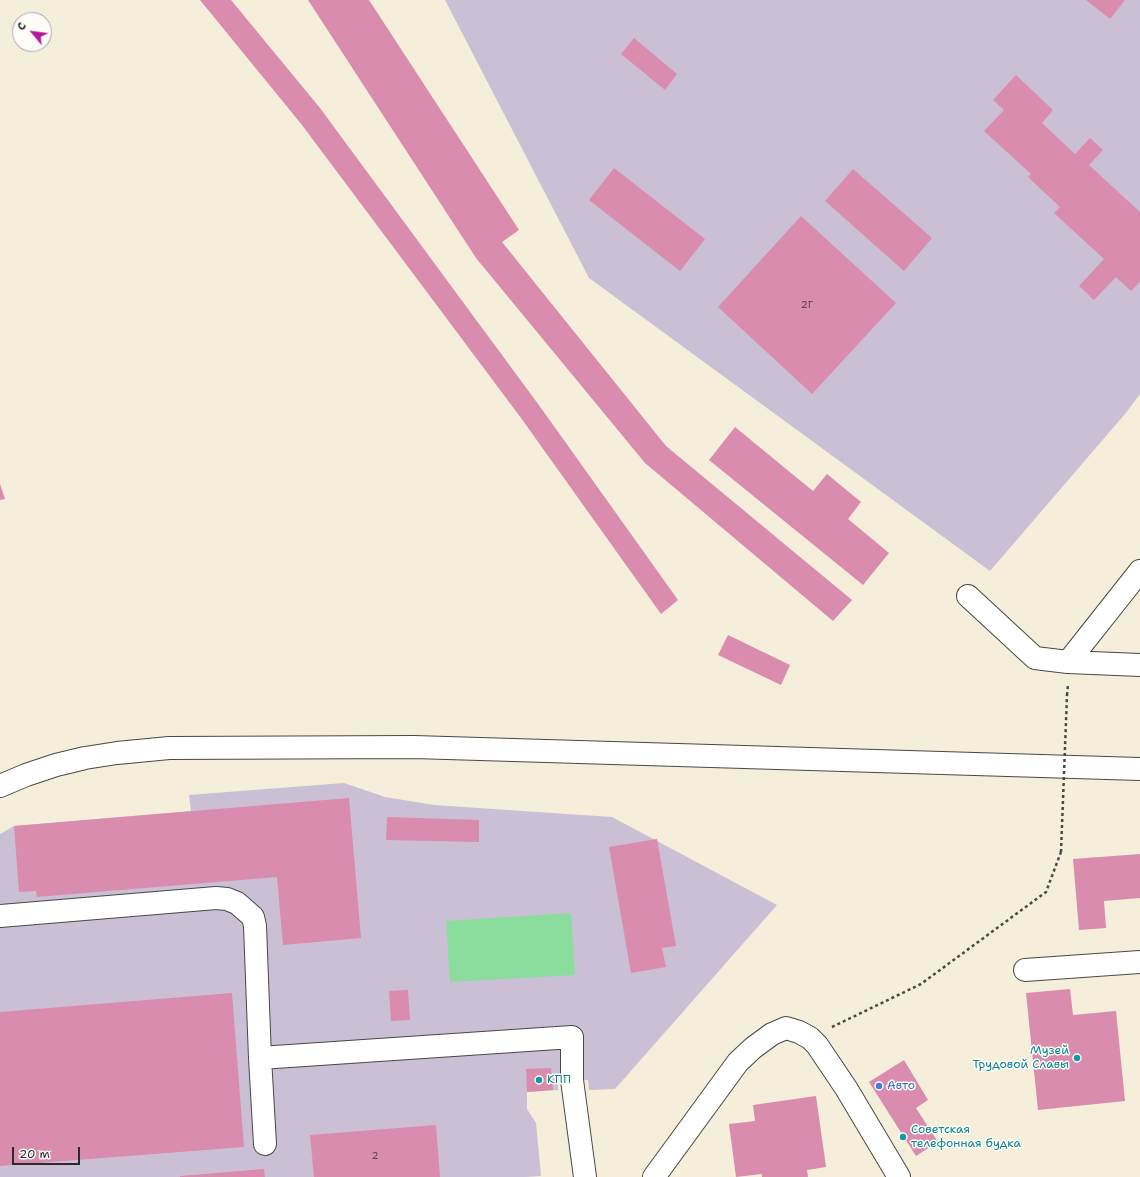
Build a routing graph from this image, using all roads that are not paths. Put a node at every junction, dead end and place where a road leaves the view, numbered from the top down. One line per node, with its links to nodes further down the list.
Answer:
1 (1140, 570): 4 (street)
2 (968, 596): 4 (street)
3 (1139, 661): 4 (street)
4 (1068, 662)
5 (1140, 769): 6 (street)
6 (0, 786)
7 (0, 916): 10 (street)
8 (1140, 962): 9 (street)
9 (1026, 970)
10 (260, 1058): 11 (street); 12 (street)
11 (265, 1144)
12 (585, 1177)
13 (654, 1177): 14 (street)
14 (899, 1177)

